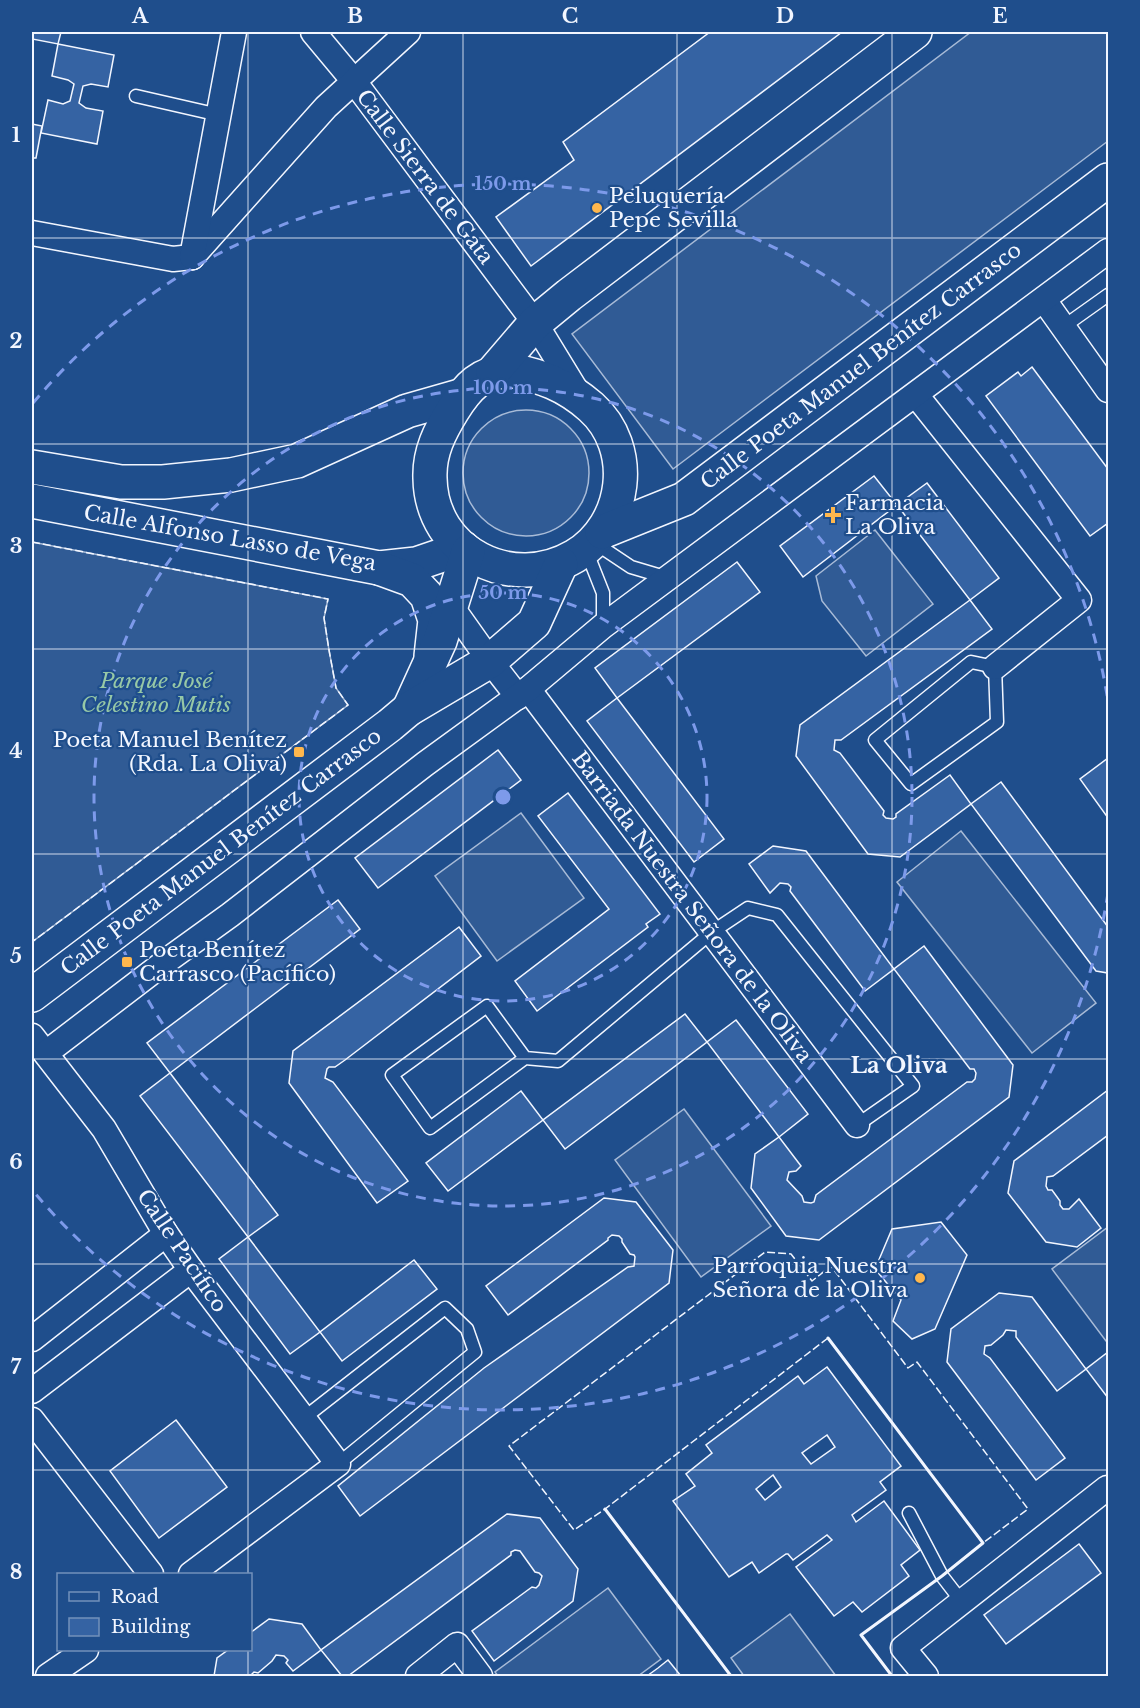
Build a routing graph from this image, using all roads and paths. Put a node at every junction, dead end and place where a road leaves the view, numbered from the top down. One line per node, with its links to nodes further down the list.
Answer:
1 (234, 32): 7 (street)
2 (313, 32): 5 (street, Calle Sierra de Gata)
3 (408, 32): 5 (street)
4 (915, 32): 14 (main road)
5 (353, 80): 11 (street); 14 (street, Calle Sierra de Gata)
6 (136, 96): 7 (lane)
7 (219, 115): 11 (street)
8 (1108, 180): 23 (main road, Calle Poeta Manuel Benítez Carrasco)
9 (32, 233): 11 (street)
10 (1108, 251): 13 (street)
11 (192, 256)
12 (1108, 295): 15 (lane)
13 (1044, 300): 15 (street); 19 (street)
14 (535, 324): 16 (main road); 20 (street, Calle Sierra de Gata)
15 (1063, 327): 17 (street)
16 (493, 372): 18 (main road); 20 (main road)
17 (1108, 390)
18 (464, 394): 21 (main road, Calle Alfonso Lasso de Vega); 24 (main road)
19 (916, 395): 26 (street); 31 (street)
20 (580, 398): 23 (main road)
21 (32, 467)
22 (32, 501): 25 (main road, Calle Alfonso Lasso de Vega)
23 (586, 547): 24 (main road); 26 (lane); 28 (lane); 29 (main road, Calle Poeta Manuel Benítez Carrasco)
24 (466, 550): 25 (main road, Calle Alfonso Lasso de Vega); 27 (main road, Calle Poeta Manuel Benítez Carrasco)
25 (379, 568): 30 (main road)
26 (668, 578): 28 (street)
27 (452, 606): 29 (street, Barriada Nuestra Señora de la Oliva); 30 (main road, Calle Poeta Manuel Benítez Carrasco)
28 (603, 626): 32 (street)
29 (490, 661): 32 (street, Barriada Nuestra Señora de la Oliva); 33 (main road, Calle Poeta Manuel Benítez Carrasco)
30 (430, 666): 33 (main road, Calle Poeta Manuel Benítez Carrasco)
31 (994, 668): 31 (lane)
32 (523, 693): 34 (street, Barriada Nuestra Señora de la Oliva); 36 (street)
33 (409, 709): 35 (main road, Calle Poeta Manuel Benítez Carrasco)
34 (712, 932): 37 (lane); 38 (street, Barriada Nuestra Señora de la Oliva); 38 (lane)
35 (32, 995)
36 (39, 1049): 39 (street, Calle Pacifico)
37 (525, 1058): 37 (lane)
38 (857, 1125)
39 (166, 1234): 40 (street, Calle Pacifico); 41 (street)
40 (191, 1270): 42 (street); 43 (street, Calle Pacifico)
41 (32, 1339)
42 (32, 1391)
43 (304, 1418): 45 (street, Calle Pacifico); 45 (lane)
44 (32, 1420): 48 (street)
45 (338, 1464): 49 (street)
46 (1108, 1483): 50 (street)
47 (909, 1513): 50 (lane)
48 (149, 1573)
49 (194, 1573)
50 (962, 1602): 55 (street)
51 (85, 1651): 52 (street)
52 (48, 1677)
53 (418, 1677): 54 (street)
54 (480, 1677)
55 (926, 1677)

